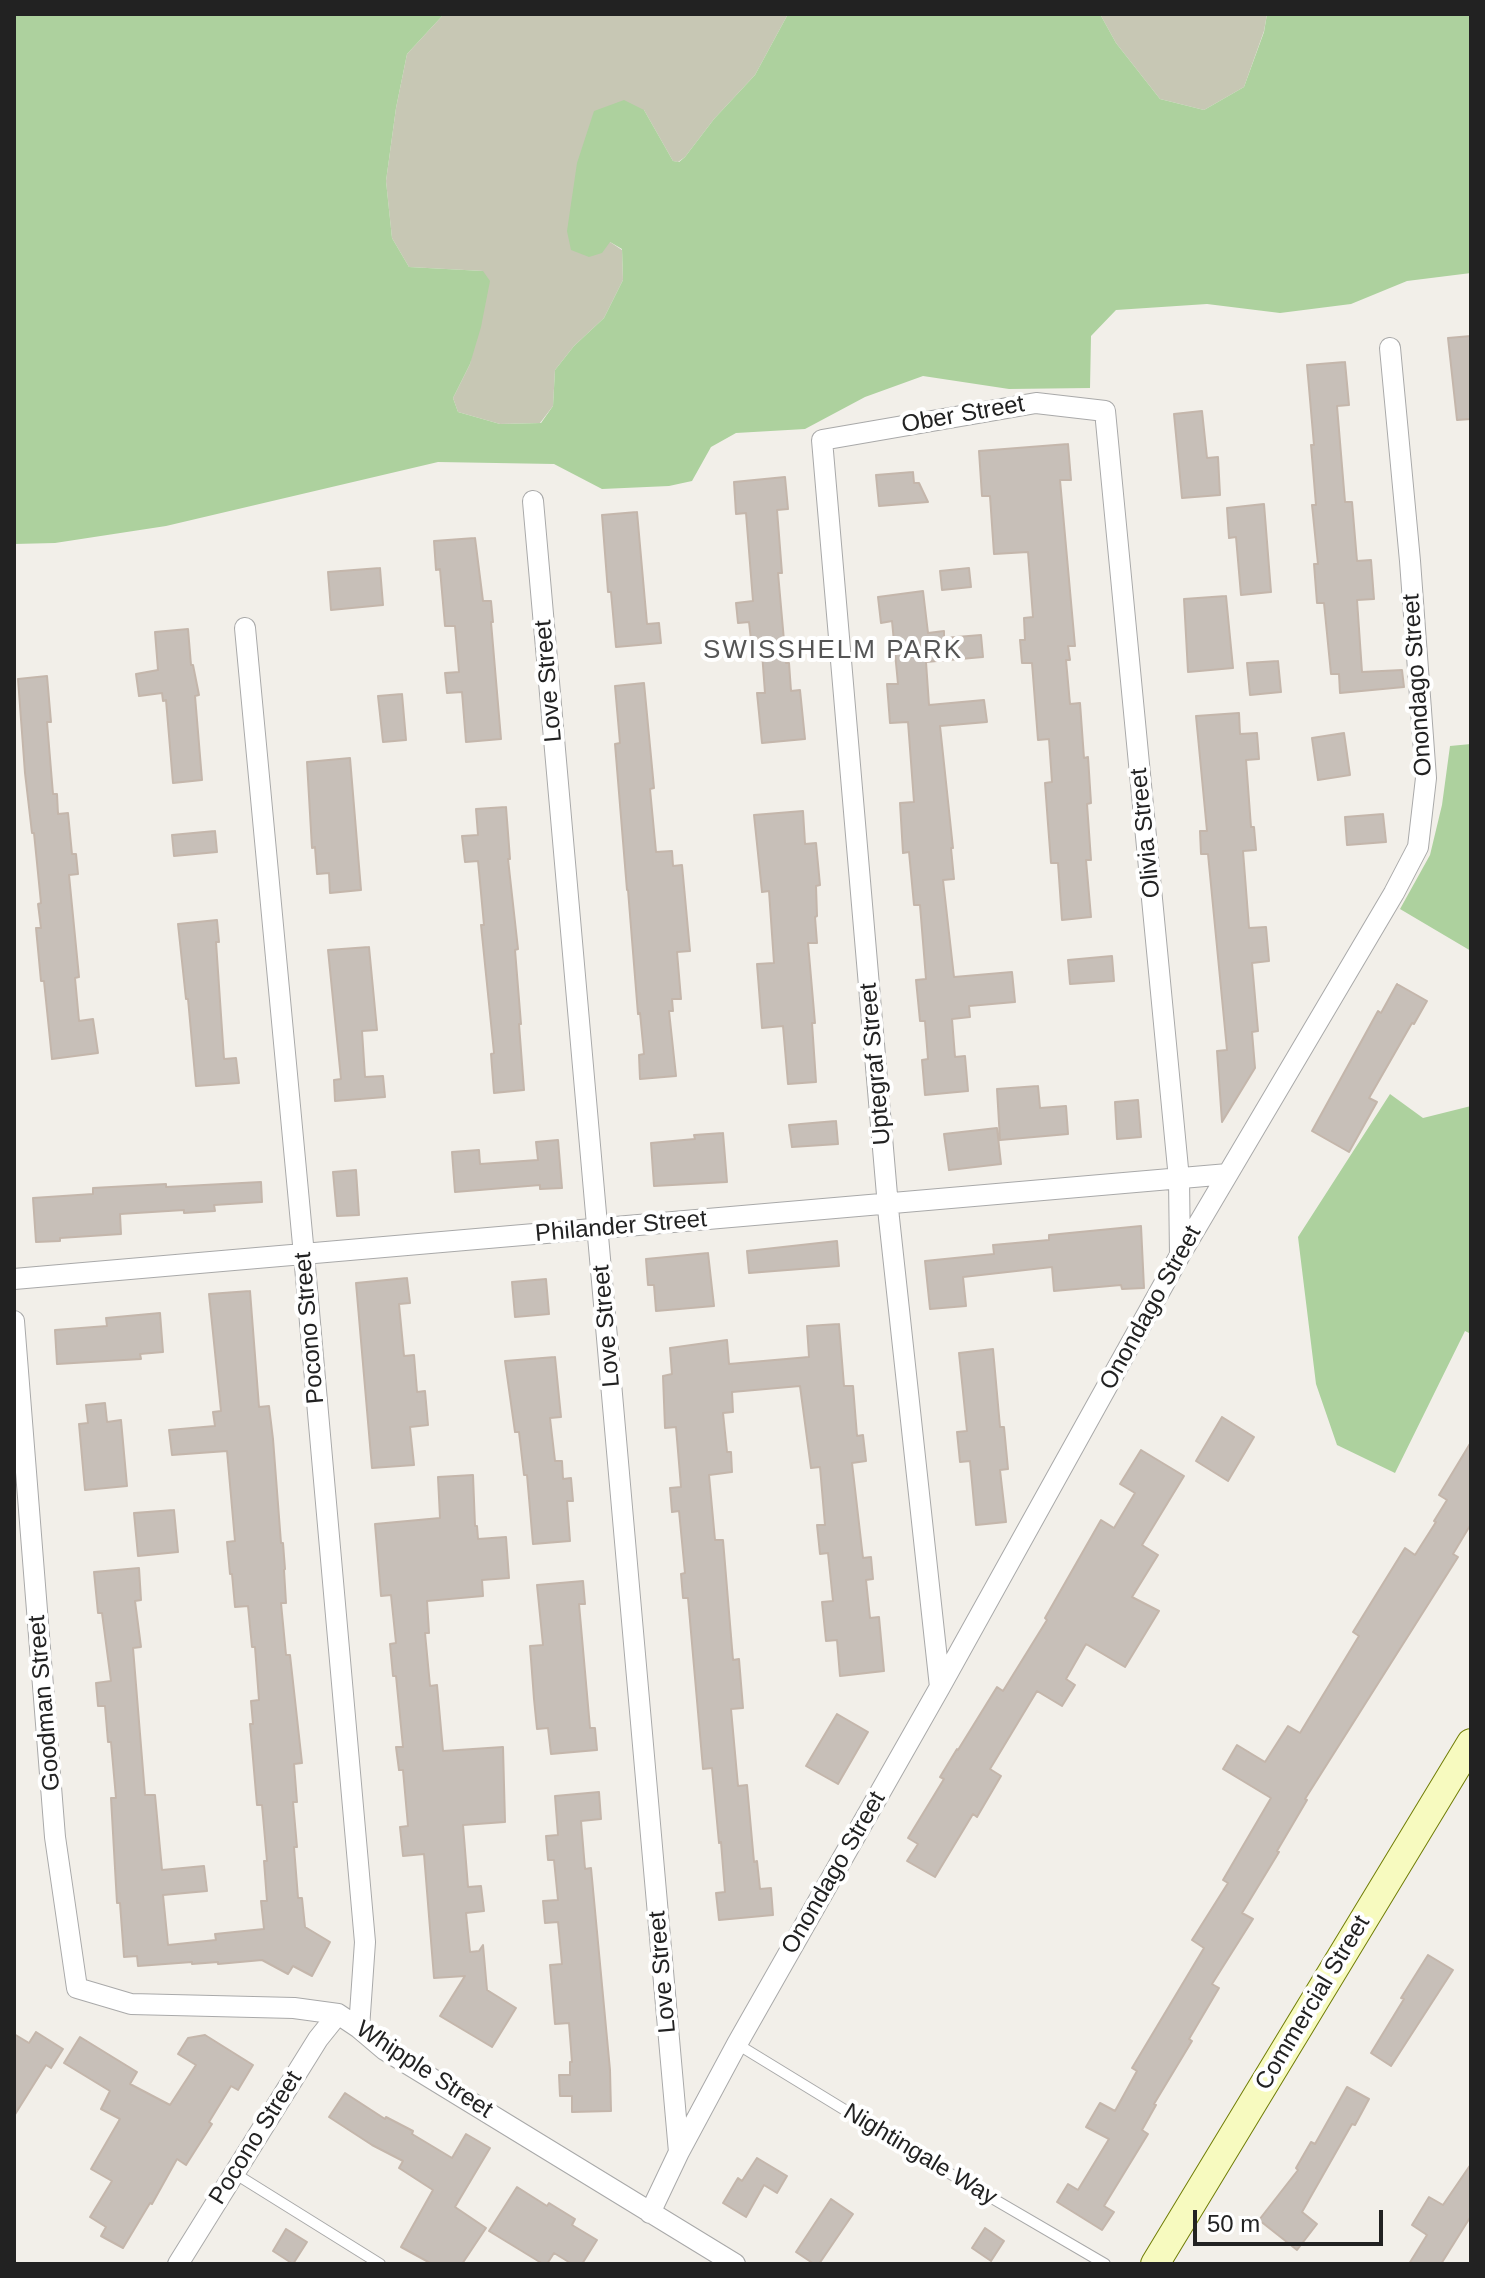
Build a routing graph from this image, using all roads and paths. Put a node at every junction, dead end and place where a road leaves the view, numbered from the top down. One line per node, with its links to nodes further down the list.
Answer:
1 (1390, 348): 6 (street, Onondago Street)
2 (1105, 411): 3 (street, Ober Street); 7 (street, Olivia Street)
3 (822, 440): 8 (street, Uptegraf Street)
4 (533, 501): 9 (street, Love Street)
5 (245, 628): 10 (street, Pocono Street)
6 (1228, 1174): 7 (street, Philander Street); 11 (street, Onondago Street)
7 (1179, 1179): 8 (street, Philander Street); 11 (street, Olivia Street)
8 (888, 1204): 9 (street, Philander Street); 14 (street, Uptegraf Street)
9 (599, 1229): 10 (street, Philander Street); 20 (street, Love Street)
10 (304, 1255): 12 (street, Philander Street); 18 (street, Pocono Street)
11 (1180, 1255): 14 (street, Onondago Street)
12 (14, 1279)
13 (14, 1321): 16 (street, Goodman Street)
14 (940, 1687): 19 (street, Onondago Street)
15 (1471, 1743): 27 (main road, Commercial Street)
16 (77, 1988): 17 (street, Whipple Street)
17 (338, 2014): 18 (street, Whipple Street); 21 (street, Pocono Street)
18 (359, 2028): 22 (street, Whipple Street)
19 (737, 2044): 20 (street, Onondago Street); 26 (lane, Nightingale Way)
20 (679, 2152): 22 (street, Onondago Street)
21 (234, 2173): 23 (street, Pocono Street); 24 (lane)
22 (650, 2213): 25 (street, Whipple Street)
23 (178, 2264)
24 (380, 2264)
25 (735, 2264)
26 (1105, 2264)
27 (1155, 2264)

